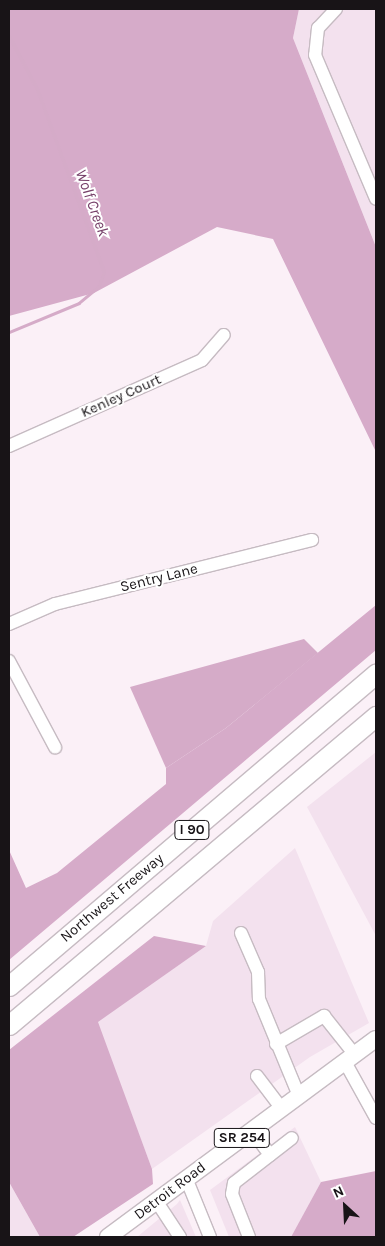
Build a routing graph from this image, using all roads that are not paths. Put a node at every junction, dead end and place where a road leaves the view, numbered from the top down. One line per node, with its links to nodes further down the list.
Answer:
1 (336, 9): 2 (street)
2 (376, 199)
3 (224, 335): 4 (street, Kenley Court)
4 (9, 446)
5 (312, 540): 6 (street, Sentry Lane)
6 (9, 624)
7 (9, 661): 10 (street)
8 (376, 674): 12 (highway, Northwest Freeway / I 90)
9 (376, 716): 13 (highway, Northwest Freeway / I 90)
10 (54, 747)
11 (241, 933): 15 (street)
12 (9, 986)
13 (9, 1025)
14 (376, 1039): 16 (main road, Detroit Road / SR 254)
15 (276, 1044): 16 (street); 18 (street)
16 (350, 1058): 18 (main road, Detroit Road / SR 254); 20 (street)
17 (258, 1076): 19 (street)
18 (299, 1096): 19 (main road, Detroit Road / SR 254)
19 (282, 1109): 21 (main road, Detroit Road / SR 254)
20 (376, 1118)
21 (252, 1131): 23 (street); 24 (main road, Detroit Road / SR 254)
22 (292, 1138): 23 (street)
23 (270, 1155): 29 (street)
24 (186, 1178): 25 (main road, Detroit Road / SR 254); 28 (street)
25 (157, 1202): 26 (main road, Detroit Road / SR 254); 27 (street)
26 (108, 1237)
27 (180, 1237)
28 (210, 1237)
29 (249, 1237)

